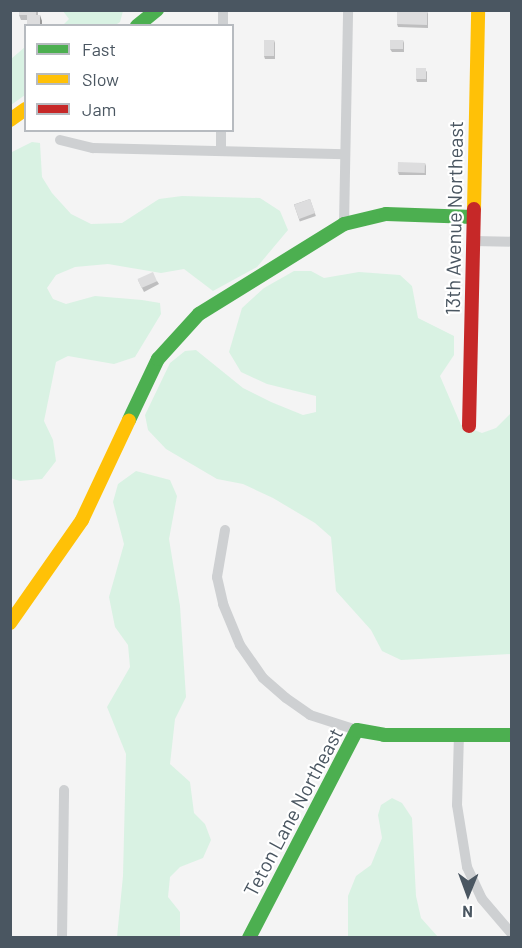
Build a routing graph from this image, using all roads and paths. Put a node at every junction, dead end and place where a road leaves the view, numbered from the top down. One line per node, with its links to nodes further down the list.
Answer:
1 (157, 10): 4 (street)
2 (348, 10): 10 (street)
3 (478, 10): 11 (street, 13th Avenue Northeast)
4 (140, 24)
5 (24, 110): 6 (street)
6 (10, 120)
7 (221, 132): 9 (street)
8 (60, 140): 9 (street)
9 (221, 150): 10 (street)
10 (345, 154): 12 (street)
11 (473, 218): 12 (street); 13 (street, 13th Avenue Northeast)
12 (345, 224): 17 (street)
13 (473, 241): 14 (street); 15 (street, 13th Avenue Northeast)
14 (512, 242)
15 (470, 426)
16 (225, 530): 18 (street)
17 (10, 623)
18 (357, 730): 19 (street, Teton Lane Northeast); 24 (street, Teton Lane Northeast)
19 (459, 734): 20 (street, Teton Lane Northeast); 22 (street)
20 (512, 735)
21 (64, 790): 23 (street)
22 (512, 934)
23 (62, 938)
24 (249, 938)

